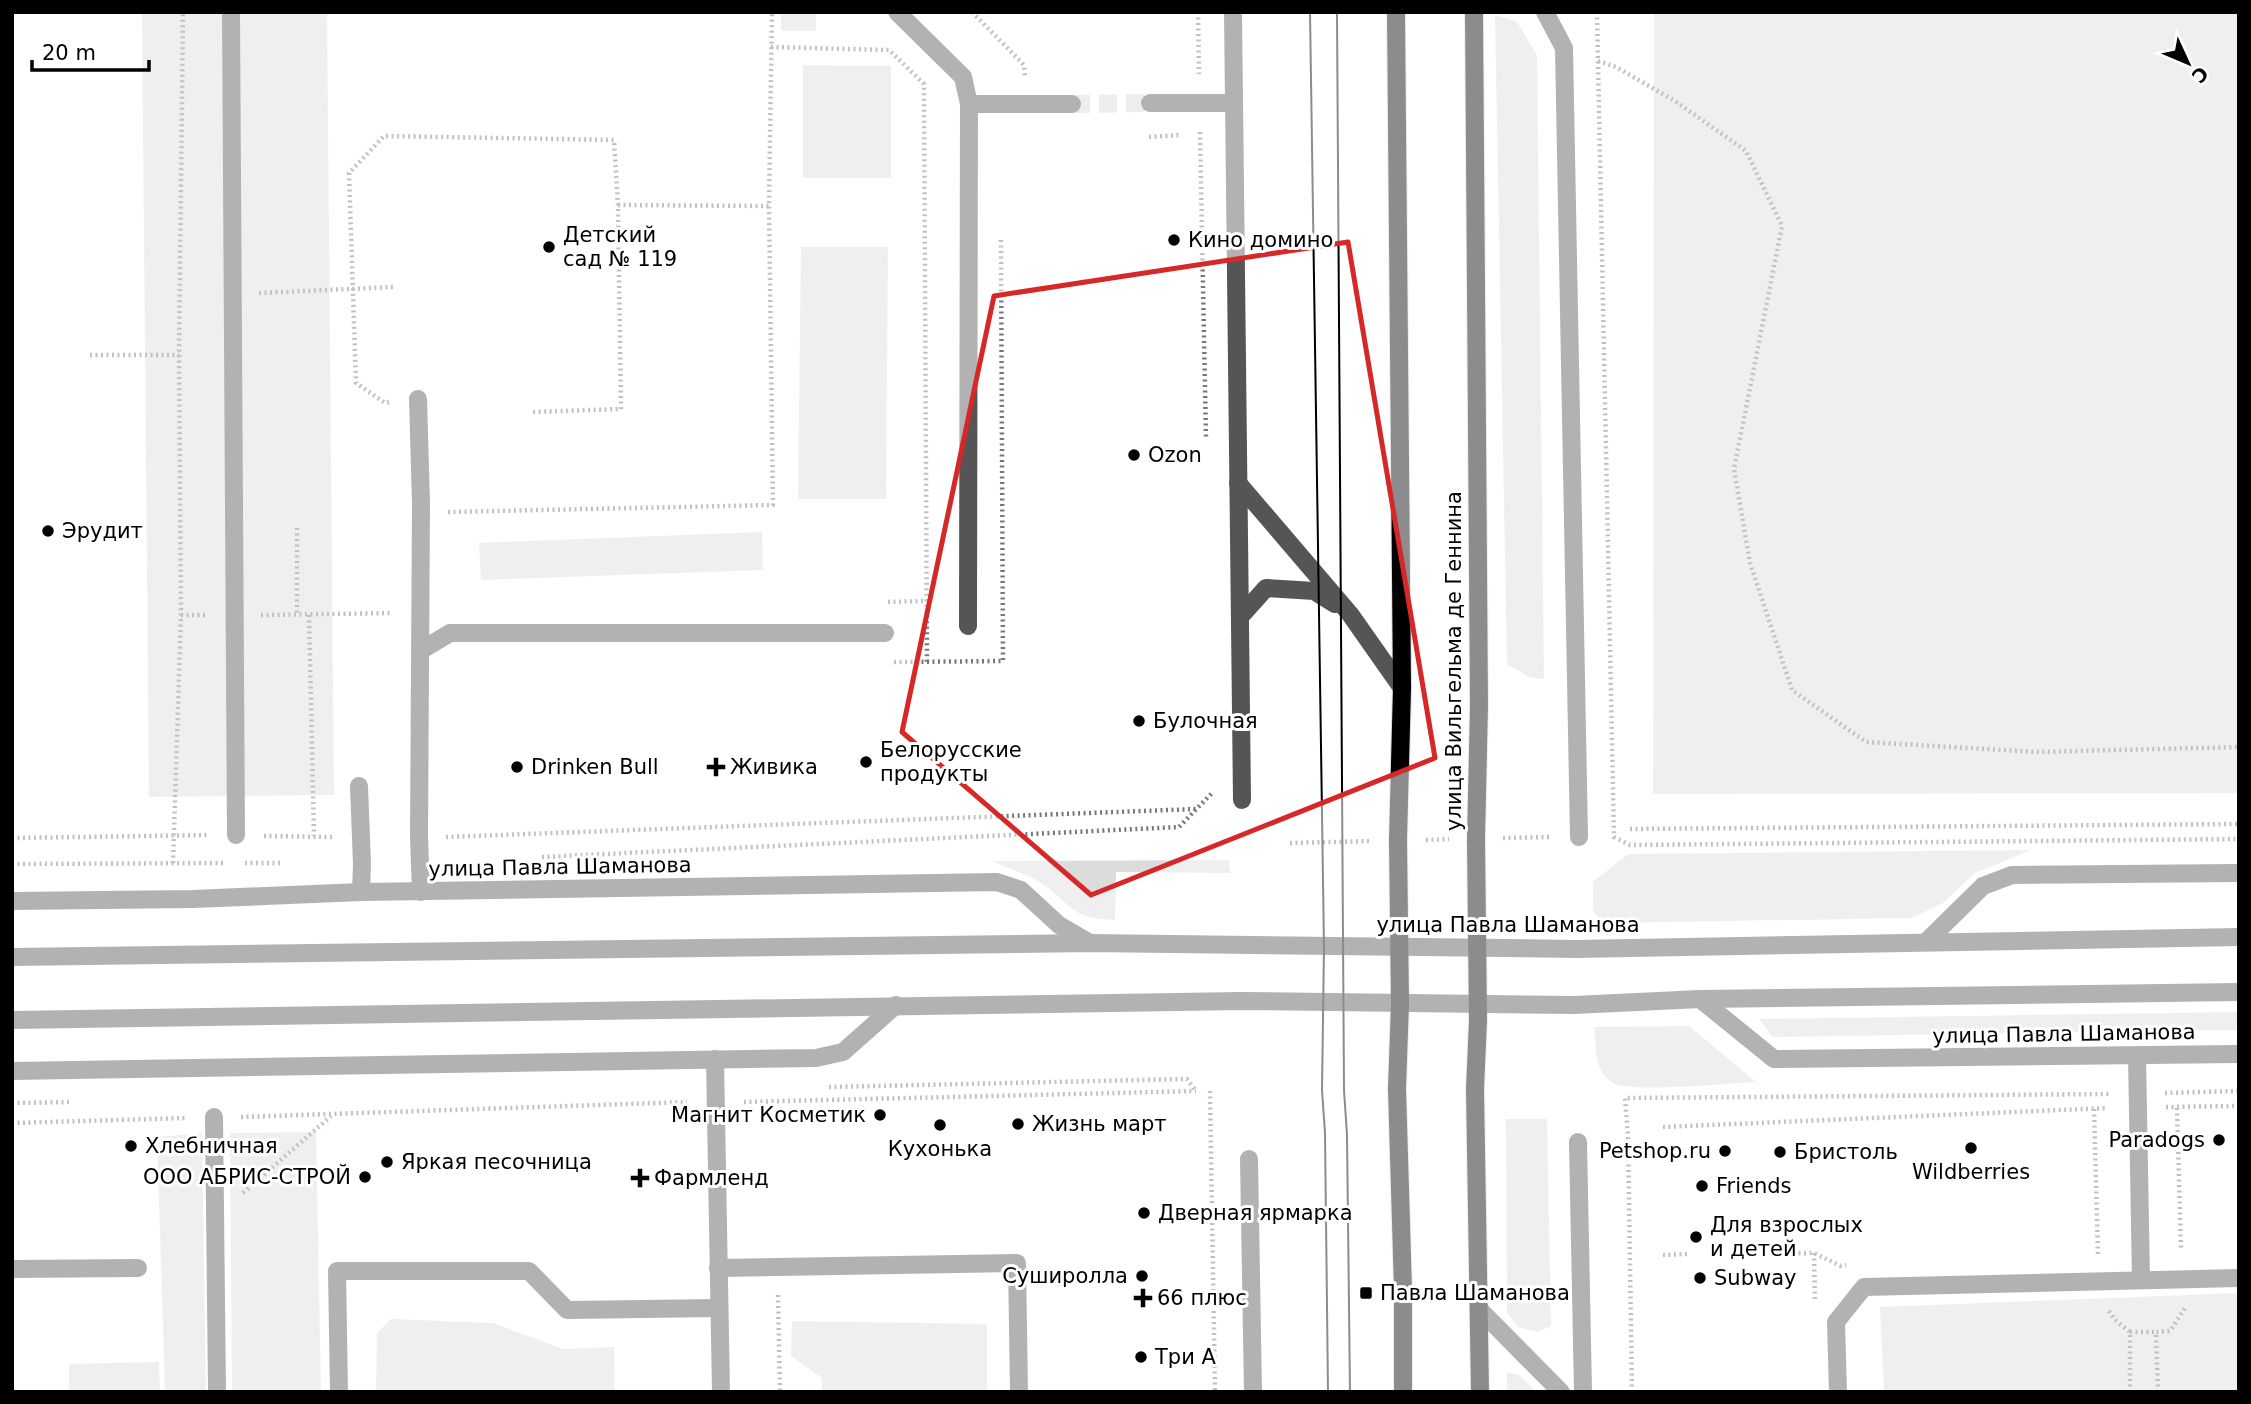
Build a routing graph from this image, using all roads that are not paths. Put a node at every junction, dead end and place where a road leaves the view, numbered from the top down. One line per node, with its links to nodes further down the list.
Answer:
1 (231, 12): 21 (street)
2 (897, 12): 9 (street)
3 (1233, 12): 8 (street)
4 (1396, 12): 18 (main road)
5 (1474, 12): 31 (main road, улица Вильгельма де Геннина)
6 (1545, 12): 22 (street)
7 (1150, 103): 8 (street)
8 (1234, 103): 12 (street)
9 (969, 104): 10 (street); 15 (street)
10 (1072, 104)
11 (418, 398): 17 (street)
12 (1238, 483): 13 (street); 14 (street)
13 (1350, 614): 14 (street); 18 (street)
14 (1240, 617): 20 (street)
15 (968, 626)
16 (886, 633): 17 (street)
17 (420, 651): 25 (street)
18 (1402, 688): 30 (main road)
19 (359, 786): 24 (street)
20 (1242, 800)
21 (236, 835)
22 (1579, 837)
23 (2239, 873): 28 (street)
24 (360, 892): 25 (street, улица Павла Шаманова); 26 (street, улица Павла Шаманова)
25 (421, 892): 29 (street, улица Павла Шаманова)
26 (12, 901)
27 (2239, 937): 28 (street, улица Павла Шаманова)
28 (1926, 942): 31 (street, улица Павла Шаманова)
29 (1090, 943): 30 (street, улица Павла Шаманова); 32 (street, улица Павла Шаманова)
30 (1399, 947): 31 (street, улица Павла Шаманова); 35 (main road)
31 (1477, 948): 36 (main road, улица Вильгельма де Геннина)
32 (12, 957)
33 (2239, 992): 34 (street, улица Павла Шаманова)
34 (1700, 999): 36 (street, улица Павла Шаманова); 40 (street, улица Павла Шаманова)
35 (1399, 1003): 36 (street, улица Павла Шаманова); 37 (street, улица Павла Шаманова); 58 (main road)
36 (1478, 1004): 52 (main road, улица Вильгельма де Геннина)
37 (896, 1005): 38 (street, улица Павла Шаманова); 41 (street)
38 (12, 1020)
39 (2239, 1054): 40 (street, улица Павла Шаманова)
40 (2137, 1056): 50 (street)
41 (715, 1059): 42 (street); 47 (street)
42 (12, 1071)
43 (214, 1117): 53 (street)
44 (1578, 1142): 61 (street)
45 (1249, 1159): 57 (street)
46 (138, 1268): 48 (street)
47 (719, 1268): 51 (street); 56 (street)
48 (12, 1269)
49 (2239, 1278): 50 (street)
50 (2141, 1280): 62 (street)
51 (719, 1308): 54 (street); 55 (street)
52 (1479, 1310): 59 (main road, улица Вильгельма де Геннина); 60 (street)
53 (217, 1392)
54 (339, 1392)
55 (721, 1392)
56 (1019, 1392)
57 (1253, 1392)
58 (1403, 1392)
59 (1479, 1392)
60 (1561, 1392)
61 (1583, 1392)
62 (1838, 1392)

